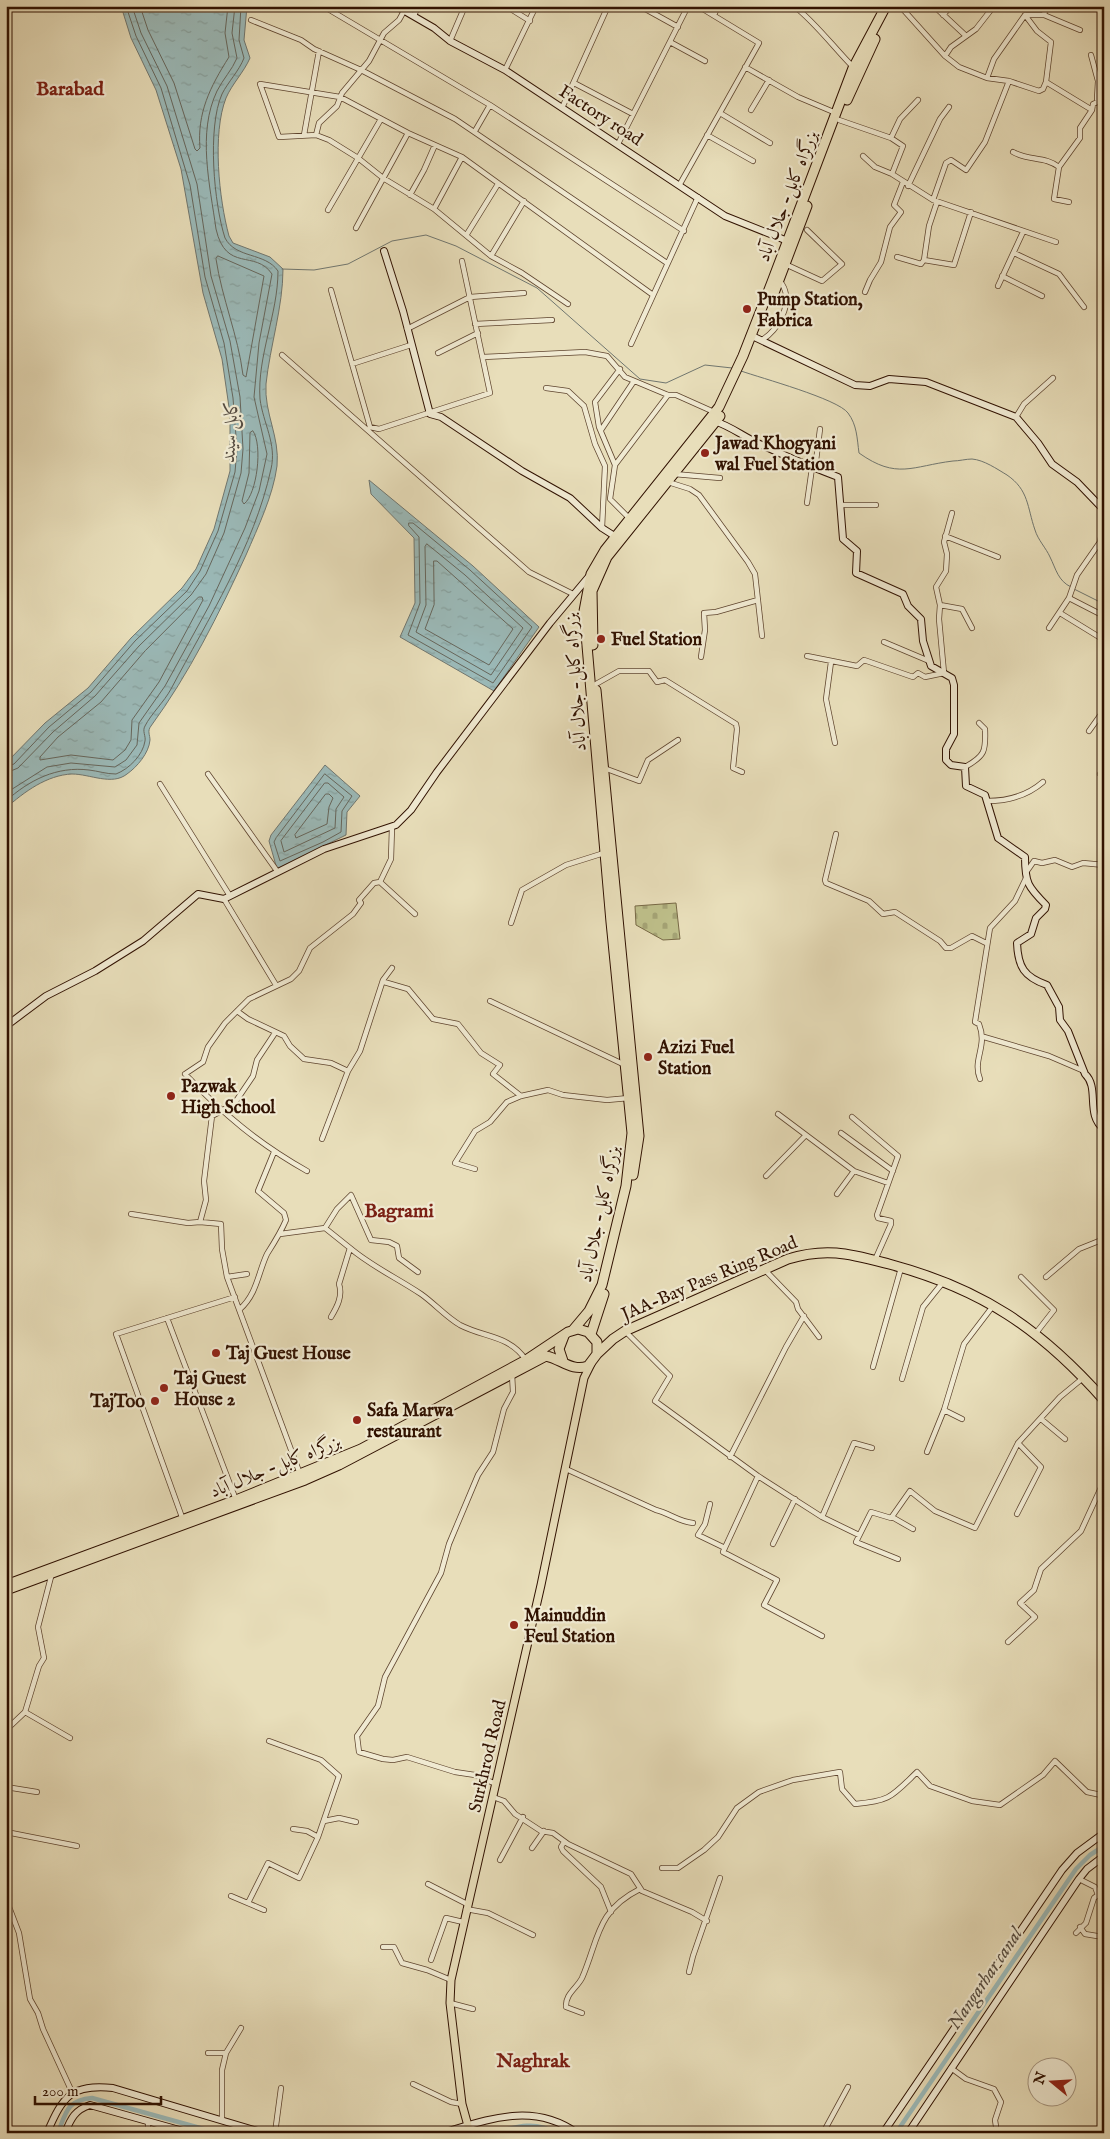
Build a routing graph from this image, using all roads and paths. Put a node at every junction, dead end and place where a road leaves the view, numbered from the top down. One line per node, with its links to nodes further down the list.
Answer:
1 (322, 6): 31 (street)
2 (396, 6): 20 (street, Factory road)
3 (418, 6): 25 (street)
4 (465, 6): 32 (street)
5 (506, 6): 27 (street)
6 (536, 6): 27 (street)
7 (608, 6): 46 (street)
8 (640, 6): 28 (street)
9 (688, 6): 28 (street)
10 (698, 6): 21 (street)
11 (718, 6): 21 (street)
12 (794, 6): 41 (street)
13 (886, 6): 41 (highway, بزرگراه کابل- جلال آباد)
14 (893, 6): 41 (highway, بزرگراه کابل- جلال آباد)
15 (900, 6): 36 (street)
16 (934, 6): 22 (street)
17 (950, 6): 22 (street)
18 (994, 6): 30 (street)
19 (1046, 6): 24 (street)
20 (404, 11): 25 (street, Factory road); 31 (street)
21 (714, 15): 38 (street)
22 (943, 15): 30 (street)
23 (1026, 15): 24 (street); 42 (street); 45 (street)
24 (1044, 15): 29 (street)
25 (414, 16): 32 (street, Factory road)
26 (251, 20): 34 (street)
27 (530, 21): 40 (street)
28 (678, 27): 33 (street)
29 (1080, 30)
30 (965, 35): 36 (street)
31 (380, 41): 39 (street); 51 (street)
32 (450, 41): 40 (street, Factory road)
33 (670, 42): 37 (street); 57 (street)
34 (319, 51): 39 (street); 47 (street)
35 (1091, 55): 50 (street)
36 (945, 56): 42 (street)
37 (705, 61)
38 (745, 67): 43 (street); 56 (street)
39 (361, 70): 48 (street); 60 (street)
40 (505, 70): 53 (street, Factory road)
41 (856, 70): 58 (highway, بزرگراه کابل- جلال آباد)
42 (987, 78): 44 (street)
43 (769, 80): 54 (street); 58 (street)
44 (1008, 81): 45 (street); 84 (street)
45 (1046, 82): 55 (street)
46 (574, 83): 53 (street); 57 (street)
47 (312, 93): 48 (street); 63 (street); 63 (street)
48 (340, 97): 59 (street); 64 (street)
49 (918, 100): 65 (street)
50 (1102, 103): 55 (street)
51 (490, 105): 60 (street); 91 (street)
52 (949, 107): 80 (street)
53 (562, 108): 68 (street, Factory road)
54 (751, 110)
55 (1092, 110): 74 (street)
56 (720, 112): 62 (street); 66 (street)
57 (633, 114): 68 (street)
58 (838, 116): 65 (street); 94 (highway, بزرگراه کابل- جلال آباد)
59 (381, 119): 61 (street); 72 (street)
60 (475, 131): 102 (street)
61 (408, 133): 67 (street); 76 (street)
62 (708, 134): 73 (street); 79 (street)
63 (304, 135): 64 (street)
64 (316, 135): 72 (street)
65 (891, 138): 75 (street)
66 (770, 142)
67 (435, 144): 71 (street); 81 (street)
68 (618, 144): 79 (street, Factory road)
69 (1013, 152): 74 (street)
70 (863, 156): 75 (street)
71 (462, 157): 78 (street); 86 (street)
72 (358, 158): 76 (street); 87 (street)
73 (752, 160)
74 (1058, 167): 85 (street)
75 (892, 174): 77 (street)
76 (383, 178): 81 (street); 89 (street)
77 (903, 182): 80 (street); 108 (street)
78 (498, 184): 83 (street); 93 (street)
79 (680, 184): 82 (street, Factory road)
80 (908, 186): 84 (street)
81 (410, 195): 86 (street)
82 (698, 197): 91 (street); 94 (street, Factory road)
83 (524, 201): 98 (street); 110 (street)
84 (935, 201): 88 (street); 100 (street)
85 (1069, 202)
86 (434, 208): 93 (street)
87 (328, 210)
88 (971, 212): 92 (street); 100 (street)
89 (356, 228)
90 (807, 230): 103 (street)
91 (684, 231): 102 (street)
92 (1023, 232): 95 (street); 97 (street)
93 (467, 234): 98 (street)
94 (790, 242): 103 (highway, بزرگراه کابل- جلال آباد); 105 (highway, بزرگراه کابل- جلال آباد)
95 (1056, 242)
96 (384, 251): 117 (street)
97 (1014, 253): 104 (street); 114 (street)
98 (490, 256): 113 (street)
99 (897, 256): 100 (street)
100 (924, 260)
101 (462, 261): 112 (street)
102 (667, 263): 110 (street)
103 (785, 264): 105 (highway, بزرگراه کابل- جلال آباد)
104 (1002, 276): 106 (street); 111 (street)
105 (776, 282): 119 (highway, بزرگراه کابل- جلال آباد); 119 (street)
106 (998, 286)
107 (331, 290): 125 (street)
108 (865, 292)
109 (524, 293): 112 (street)
110 (653, 295): 120 (street)
111 (1042, 296)
112 (470, 297): 116 (street); 117 (street)
113 (568, 304)
114 (1084, 307)
115 (552, 320): 116 (street)
116 (475, 324): 118 (street)
117 (407, 329): 121 (street)
118 (478, 333): 122 (street); 124 (street)
119 (756, 338): 132 (street); 133 (highway, بزرگراه کابل- جلال آباد)
120 (631, 344)
121 (411, 346): 125 (street); 131 (street)
122 (438, 353)
123 (282, 355): 153 (street)
124 (483, 357): 126 (street); 131 (street)
125 (352, 364): 131 (street)
126 (620, 369): 128 (street); 135 (street)
127 (1053, 378): 132 (street)
128 (634, 381): 130 (street); 135 (street)
129 (546, 388): 147 (street)
130 (668, 395): 133 (street); 136 (street)
131 (430, 414): 147 (street)
132 (1016, 416): 143 (street)
133 (714, 418): 137 (street); 138 (highway, بزرگراه کابل- جلال آباد)
134 (820, 429): 137 (street)
135 (601, 430): 136 (street)
136 (615, 465): 145 (street)
137 (814, 469): 140 (street); 141 (street)
138 (667, 477): 139 (street); 145 (highway, بزرگراه کابل- جلال آباد); 156 (street); 165 (highway, بزرگراه کابل- جلال آباد)
139 (720, 478)
140 (807, 504)
141 (841, 505): 142 (street); 168 (street)
142 (876, 505)
143 (1103, 508)
144 (952, 513): 148 (street)
145 (630, 519): 149 (highway, بزرگراه کابل- جلال آباد)
146 (1104, 522): 150 (street)
147 (602, 528): 149 (street)
148 (946, 536): 151 (street); 157 (street)
149 (616, 537): 152 (highway, بزرگراه کابل- جلال آباد)
150 (1102, 543): 155 (street)
151 (998, 557)
152 (591, 574): 153 (street); 154 (highway, بزرگراه کابل- جلال آباد)
153 (574, 592): 154 (street); 187 (street)
154 (585, 596): 165 (highway, بزرگراه کابل- جلال آباد)
155 (1069, 598): 158 (street); 159 (street)
156 (758, 600): 162 (street); 167 (street)
157 (940, 606): 160 (street); 170 (street)
158 (1060, 613): 161 (street); 163 (street)
159 (1104, 616)
160 (972, 628)
161 (1049, 628)
162 (762, 636)
163 (1104, 640)
164 (884, 642): 168 (street)
165 (590, 645): 171 (highway, بزرگراه کابل- جلال آباد); 185 (highway, بزرگراه کابل- جلال آباد)
166 (806, 656): 169 (street)
167 (701, 657)
168 (929, 661): 170 (street)
169 (831, 662): 170 (street); 176 (street)
170 (944, 673): 177 (street)
171 (596, 684): 178 (highway, بزرگراه کابل- جلال آباد); 180 (street)
172 (1104, 710): 174 (street)
173 (978, 723): 177 (street)
174 (1089, 731)
175 (678, 740): 178 (street)
176 (835, 742)
177 (965, 767): 186 (street)
178 (604, 768): 185 (highway, بزرگراه کابل- جلال آباد)
179 (1104, 768): 182 (street)
180 (742, 772)
181 (208, 774): 191 (street)
182 (1100, 774)
183 (1044, 782): 186 (street)
184 (160, 784): 194 (street)
185 (602, 785): 189 (highway, بزرگراه کابل- جلال آباد)
186 (987, 802): 192 (street)
187 (392, 827): 191 (street); 193 (street)
188 (836, 834): 198 (street)
189 (608, 857): 196 (highway, بزرگراه کابل- جلال آباد); 197 (street)
190 (1104, 865): 192 (street)
191 (277, 871): 194 (street)
192 (1025, 876): 198 (street); 209 (street)
193 (380, 882): 195 (street); 201 (street)
194 (227, 897): 201 (street); 204 (street)
195 (416, 914)
196 (614, 922): 207 (highway, بزرگراه کابل- جلال آباد); 212 (highway, بزرگراه کابل- جلال آباد)
197 (511, 923)
198 (986, 943): 206 (street)
199 (392, 968): 200 (street)
200 (384, 982): 208 (street); 211 (street)
201 (276, 986): 203 (street)
202 (490, 1002): 207 (street)
203 (237, 1011): 205 (street); 213 (street)
204 (6, 1026)
205 (275, 1032): 208 (street); 213 (street)
206 (984, 1037): 209 (street); 210 (street)
207 (625, 1065): 212 (highway, بزرگراه کابل- جلال آباد)
208 (348, 1071): 219 (street)
209 (1085, 1072): 216 (street)
210 (980, 1079)
211 (521, 1096): 212 (street); 221 (street)
212 (632, 1098): 234 (highway, بزرگراه کابل- جلال آباد)
213 (220, 1111): 220 (street); 229 (street)
214 (778, 1114): 218 (street)
215 (852, 1117): 224 (street)
216 (1104, 1129)
217 (840, 1133): 224 (street)
218 (805, 1136): 223 (street); 225 (street)
219 (322, 1139)
220 (274, 1152): 222 (street); 231 (street)
221 (475, 1169)
222 (307, 1171)
223 (854, 1171): 226 (street); 227 (street)
224 (893, 1171): 226 (street)
225 (766, 1176)
226 (888, 1183): 235 (street)
227 (837, 1194)
228 (131, 1214): 229 (street)
229 (200, 1222): 240 (street)
230 (325, 1228): 231 (street); 233 (street); 238 (street)
231 (280, 1234): 246 (street)
232 (1104, 1239): 242 (street)
233 (350, 1248): 248 (street); 257 (street)
234 (614, 1250): 250 (highway, بزرگراه کابل- جلال آباد); 253 (highway, بزرگراه کابل- جلال آباد)
235 (875, 1260): 236 (highway, JAA-Bay Pass Ring Road); 237 (highway, JAA-Bay Pass Ring Road)
236 (901, 1267): 243 (highway, JAA-Bay Pass Ring Road); 260 (street)
237 (764, 1269): 247 (street); 251 (highway, JAA-Bay Pass Ring Road)
238 (418, 1272)
239 (247, 1274): 240 (street)
240 (227, 1277): 244 (street)
241 (1021, 1277): 252 (street)
242 (1046, 1277)
243 (944, 1281): 245 (highway, JAA-Bay Pass Ring Road); 264 (street)
244 (235, 1297): 246 (street); 249 (street)
245 (993, 1306): 252 (highway, JAA-Bay Pass Ring Road); 267 (street)
246 (240, 1309): 276 (street)
247 (804, 1316): 254 (street); 274 (street)
248 (331, 1317)
249 (167, 1318): 280 (street); 285 (street)
250 (570, 1331): 253 (highway); 257 (highway, بزرگراه کابل- جلال آباد); 258 (highway, بزرگراه کابل- جلال آباد)
251 (625, 1332): 255 (highway, JAA-Bay Pass Ring Road); 274 (street)
252 (1036, 1333): 263 (highway, JAA-Bay Pass Ring Road)
253 (593, 1335): 255 (highway); 256 (highway, بزرگراه کابل- جلال آباد)
254 (819, 1337)
255 (612, 1339): 256 (highway, JAA-Bay Pass Ring Road)
256 (597, 1354): 259 (highway)
257 (526, 1360): 276 (highway, بزرگراه کابل- جلال آباد)
258 (563, 1361): 261 (highway); 262 (highway, بزرگراه کابل- جلال آباد)
259 (592, 1363): 261 (highway); 265 (main road, Surkhrod Road)
260 (873, 1367)
261 (573, 1368): 265 (main road)
262 (512, 1373): 292 (highway, بزرگراه کابل- جلال آباد); 301 (street)
263 (1083, 1378): 266 (highway, JAA-Bay Pass Ring Road); 269 (street)
264 (902, 1379)
265 (582, 1387): 275 (main road, Surkhrod Road)
266 (1104, 1400)
267 (944, 1410): 268 (street); 273 (street)
268 (962, 1419)
269 (1041, 1419): 270 (street); 271 (street)
270 (1065, 1439)
271 (1018, 1443): 282 (street); 283 (street)
272 (872, 1448): 284 (street)
273 (927, 1452)
274 (730, 1457): 277 (street)
275 (566, 1469): 286 (street); 301 (main road, Surkhrod Road)
276 (300, 1475): 280 (highway, بزرگراه کابل- جلال آباد)
277 (758, 1476): 279 (street); 290 (street)
278 (1104, 1481): 296 (street)
279 (795, 1499): 284 (street); 289 (street)
280 (236, 1500): 285 (highway, بزرگراه کابل- جلال آباد)
281 (710, 1504): 290 (street)
282 (1017, 1514)
283 (892, 1517): 287 (street); 288 (street)
284 (822, 1518): 288 (street)
285 (183, 1520): 293 (highway, بزرگراه کابل- جلال آباد)
286 (693, 1524)
287 (913, 1529)
288 (859, 1535): 291 (street)
289 (773, 1544)
290 (725, 1548): 295 (street)
291 (898, 1559)
292 (52, 1573): 294 (highway, بزرگراه کابل- جلال آباد); 297 (street)
293 (6, 1585)
294 (6, 1590)
295 (822, 1636)
296 (1008, 1642)
297 (25, 1712): 298 (street); 299 (street)
298 (6, 1730)
299 (70, 1738)
300 (270, 1740): 307 (street)
301 (496, 1784): 304 (main road, Surkhrod Road)
302 (6, 1787): 303 (street)
303 (37, 1792)
304 (493, 1797): 306 (street); 329 (main road, Surkhrod Road)
305 (1104, 1799): 319 (street)
306 (523, 1817): 310 (street); 318 (street)
307 (324, 1821): 308 (street); 313 (street)
308 (356, 1822)
309 (293, 1829): 313 (street)
310 (544, 1831): 314 (street); 316 (street)
311 (6, 1832): 315 (street)
312 (1104, 1833): 366 (street)
313 (318, 1837): 328 (street)
314 (564, 1842): 323 (street); 331 (street)
315 (77, 1846)
316 (532, 1848)
317 (1104, 1856): 321 (street)
318 (500, 1860)
319 (662, 1868)
320 (720, 1878): 332 (street)
321 (1079, 1879): 324 (street); 348 (street)
322 (428, 1884): 329 (street)
323 (640, 1889): 331 (street); 332 (street)
324 (1098, 1895): 326 (street); 334 (street)
325 (231, 1896): 328 (street)
326 (1104, 1897)
327 (6, 1899): 352 (street)
328 (248, 1903): 330 (street)
329 (467, 1907): 333 (main road, Surkhrod Road); 336 (street)
330 (264, 1910)
331 (610, 1912): 344 (street)
332 (706, 1920): 340 (street)
333 (463, 1922): 339 (street); 341 (main road, Surkhrod Road)
334 (1080, 1927): 335 (street); 337 (street)
335 (1076, 1933)
336 (533, 1935)
337 (1103, 1937)
338 (383, 1947): 341 (street)
339 (431, 1960)
340 (689, 1972)
341 (451, 1980): 342 (main road, Surkhrod Road)
342 (450, 2003): 343 (street); 353 (main road, Surkhrod Road)
343 (473, 2009)
344 (582, 2013)
345 (241, 2028): 347 (street)
346 (208, 2052): 347 (street)
347 (226, 2053): 354 (street)
348 (951, 2068): 367 (street); 368 (street)
349 (413, 2084): 353 (street)
350 (848, 2087): 365 (street)
351 (281, 2088): 362 (street)
352 (72, 2092): 354 (street); 357 (street)
353 (462, 2104): 356 (main road, Surkhrod Road)
354 (222, 2120): 361 (street)
355 (148, 2122): 358 (street); 359 (street); 360 (street)
356 (469, 2129): 363 (street); 364 (street)
357 (47, 2133)
358 (64, 2133)
359 (148, 2133)
360 (190, 2133)
361 (264, 2133)
362 (275, 2133)
363 (442, 2133)
364 (577, 2133)
365 (823, 2133)
366 (883, 2133)
367 (908, 2133)
368 (997, 2133)
369 (1069, 2133): 370 (street)
370 (1073, 2133)

